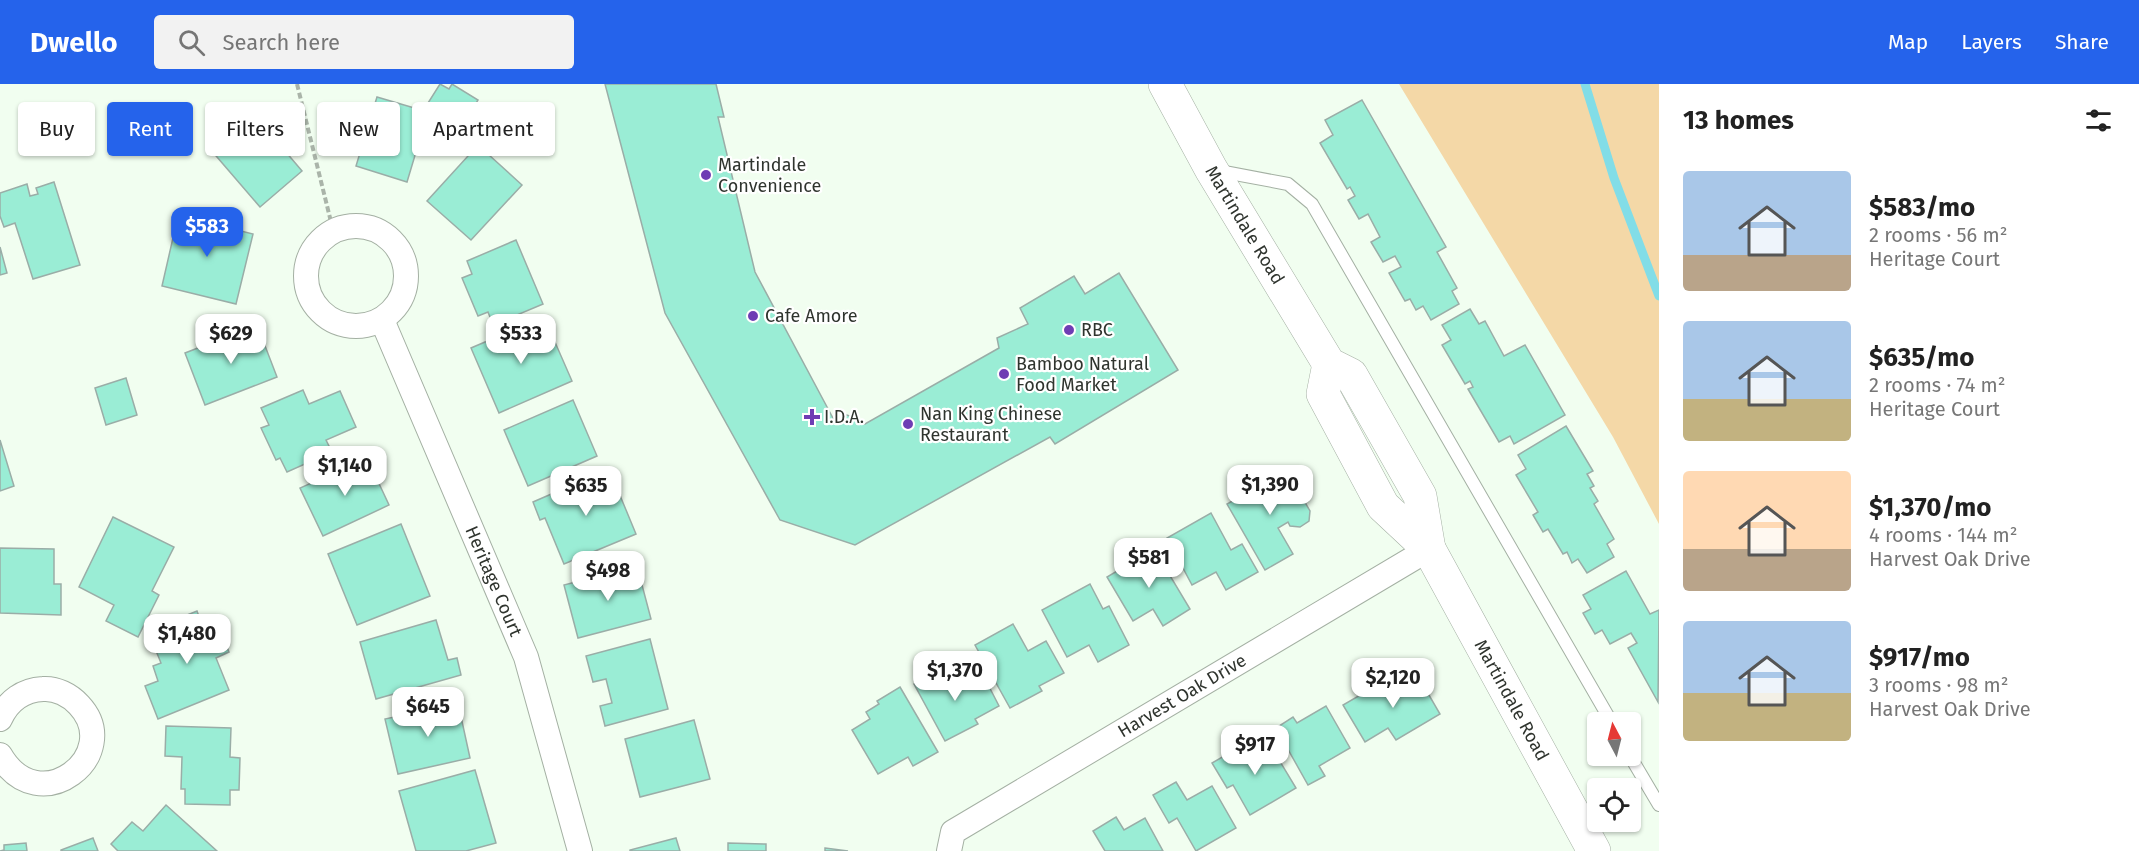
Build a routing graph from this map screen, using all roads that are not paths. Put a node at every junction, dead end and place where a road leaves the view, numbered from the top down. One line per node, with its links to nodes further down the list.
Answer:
1 (1165, 84): 2 (main road, Martindale Road)
2 (1211, 169): 4 (main road, Martindale Road); 5 (lane)
3 (382, 320): 3 (street); 10 (street, Heritage Court)
4 (1429, 549): 11 (street, Harvest Oak Drive); 12 (main road, Martindale Road)
5 (1606, 712)
6 (0, 718): 7 (street)
7 (0, 755)
8 (1636, 766): 9 (lane)
9 (1659, 805)
10 (580, 851)
11 (949, 851)
12 (1594, 851)

